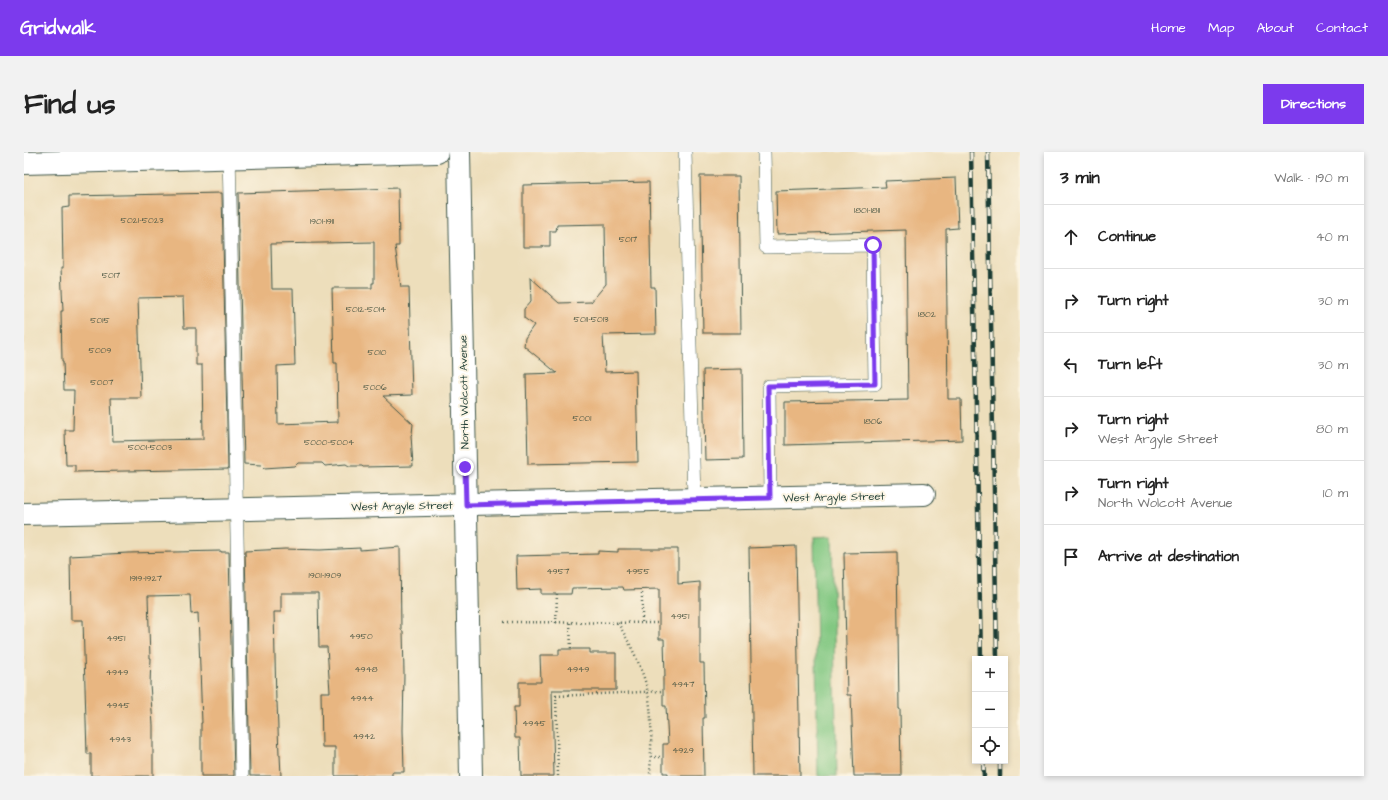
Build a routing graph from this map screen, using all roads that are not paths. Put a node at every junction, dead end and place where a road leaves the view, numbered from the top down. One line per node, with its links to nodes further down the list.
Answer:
1 (437, 152): 5 (street)
2 (459, 152): 10 (street, North Wolcott Avenue)
3 (685, 152): 9 (lane)
4 (764, 152): 8 (lane)
5 (229, 155): 6 (street); 11 (lane)
6 (24, 163)
7 (924, 494): 8 (street, West Argyle Street)
8 (770, 498): 9 (street, West Argyle Street)
9 (694, 500): 10 (street, West Argyle Street)
10 (466, 505): 11 (street, West Argyle Street); 14 (street, North Wolcott Avenue)
11 (237, 510): 12 (street, West Argyle Street); 13 (lane)
12 (24, 514)
13 (242, 776)
14 (471, 776)

